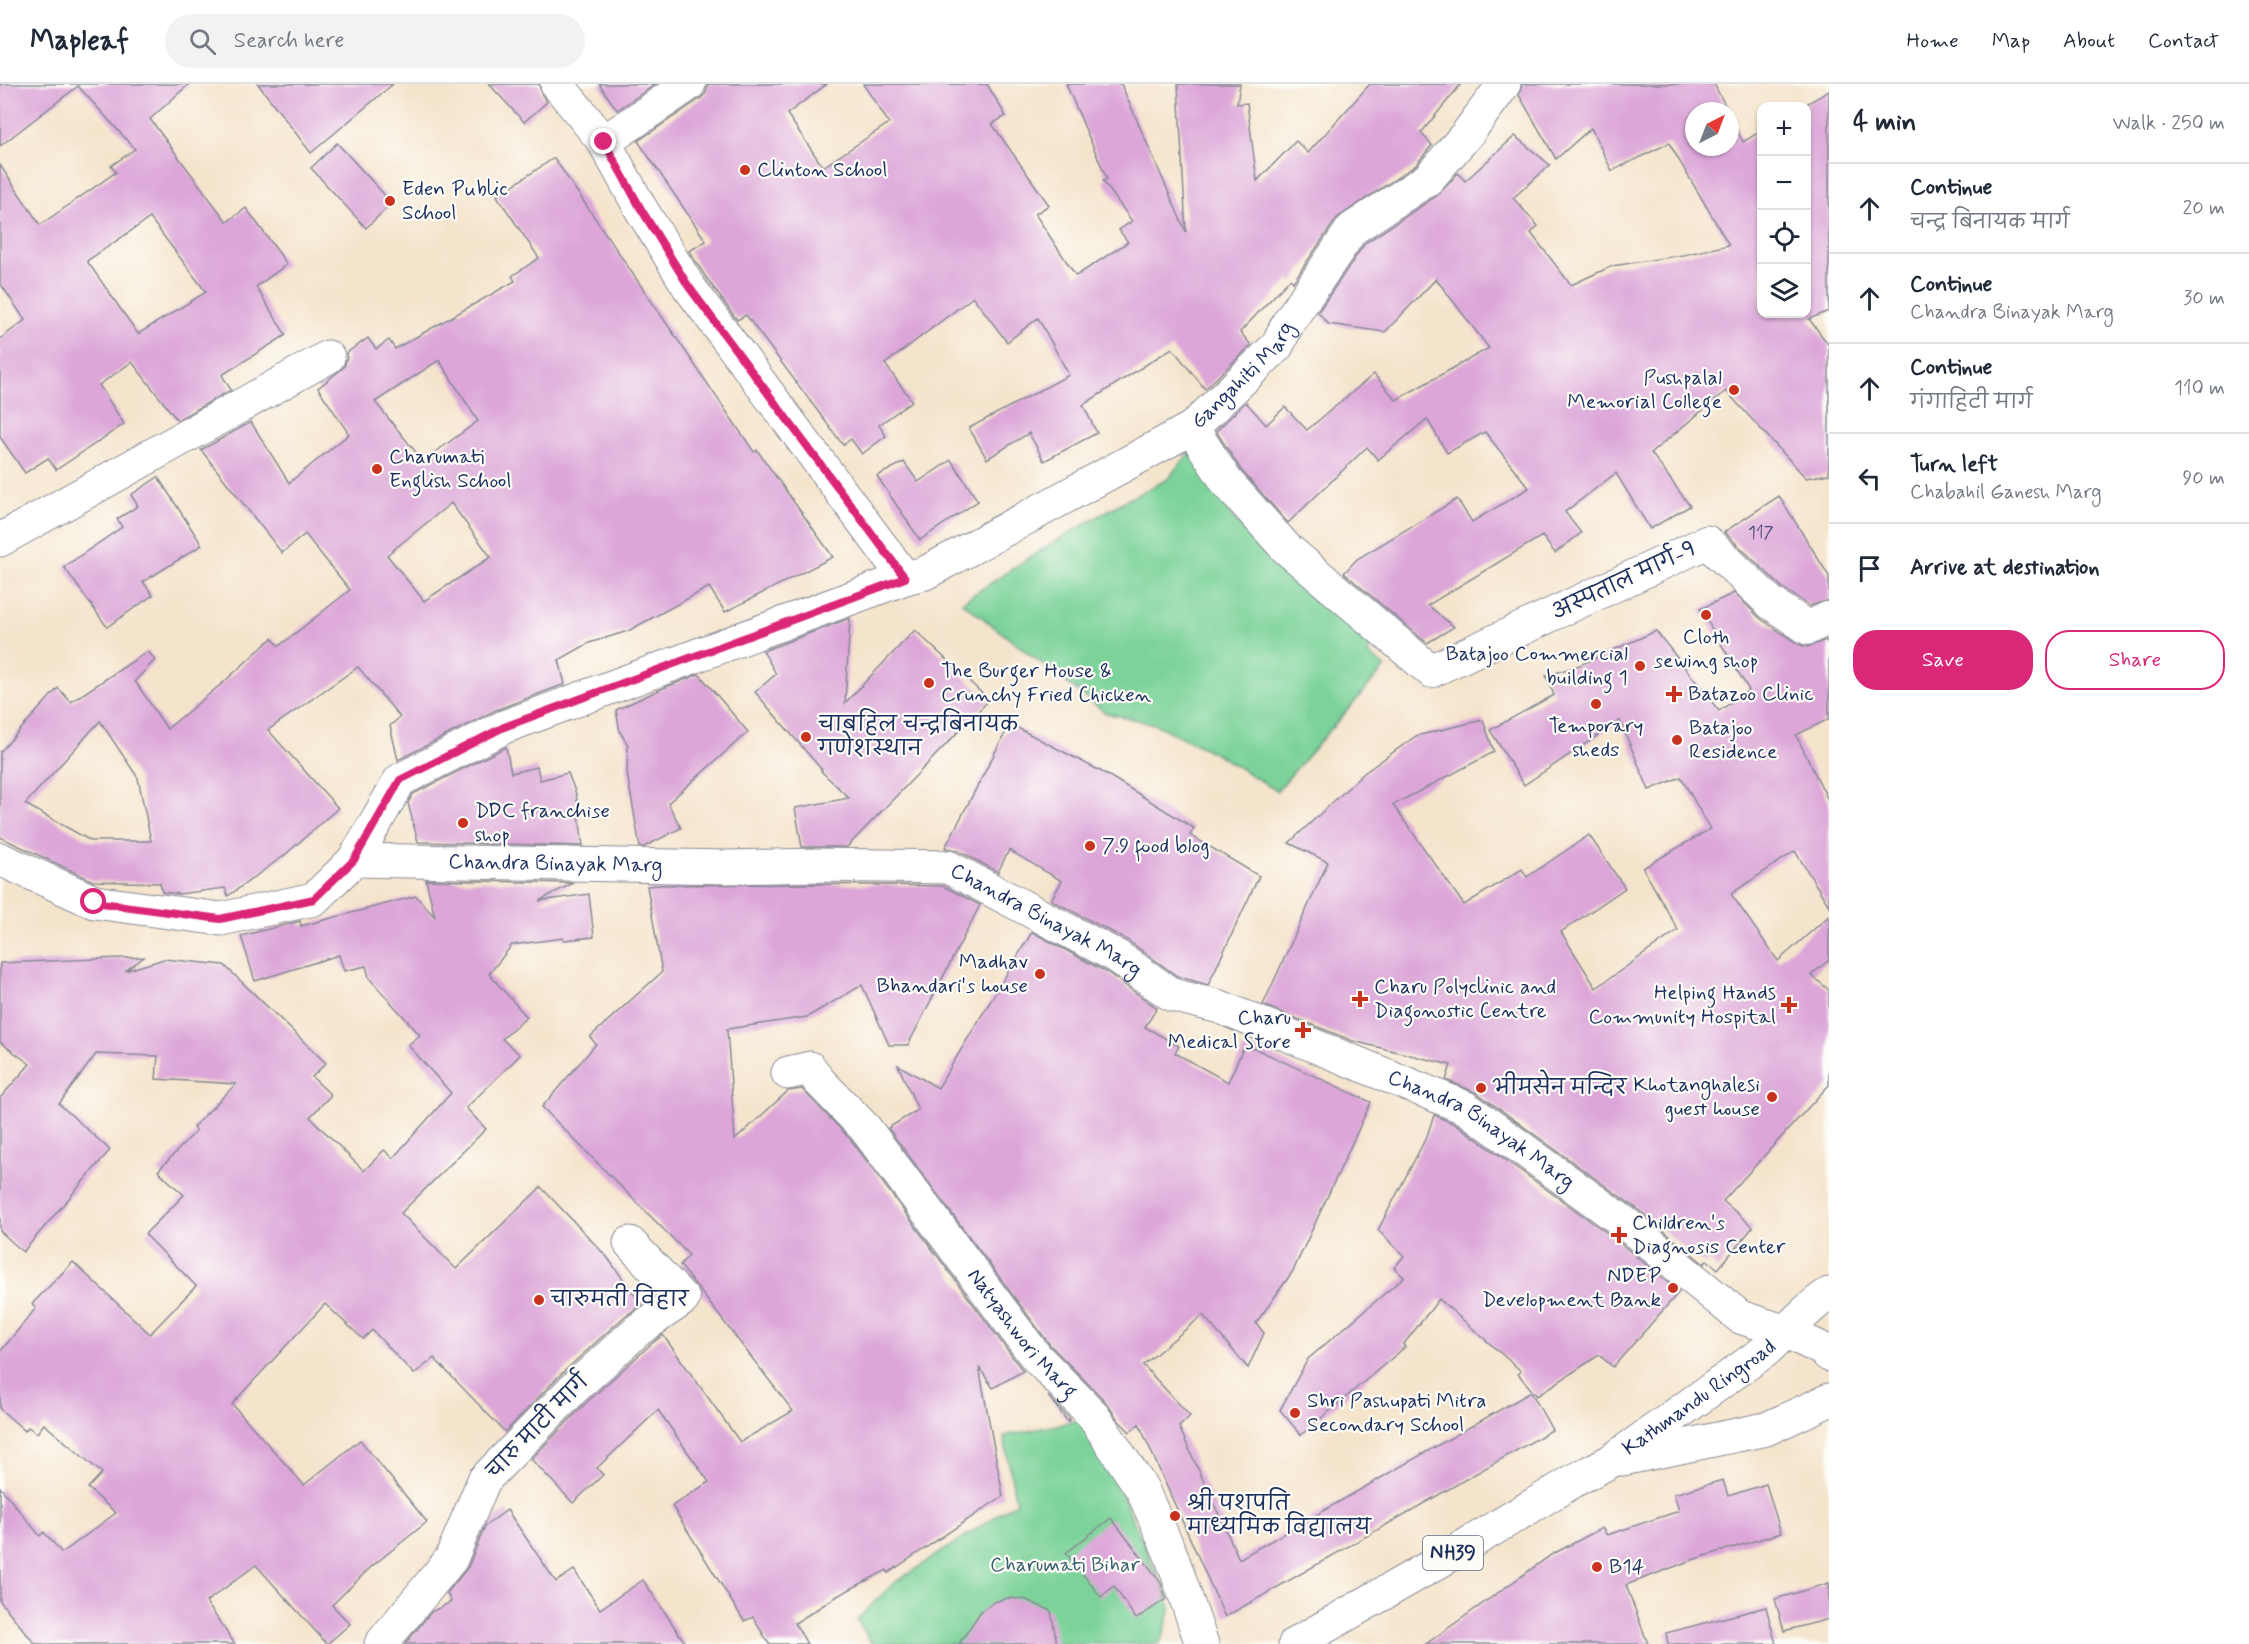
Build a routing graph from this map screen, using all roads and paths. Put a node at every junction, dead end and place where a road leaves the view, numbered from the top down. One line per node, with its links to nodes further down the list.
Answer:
1 (557, 84): 4 (main road)
2 (689, 84): 4 (main road)
3 (1504, 84): 6 (main road, Gangahiti Marg)
4 (604, 142): 8 (main road)
5 (328, 357): 7 (main road)
6 (1191, 428): 8 (main road, Gangahiti Marg); 9 (main road, अस्पताल मार्ग-१)
7 (0, 540)
8 (905, 578): 11 (main road, Gangahiti Marg)
9 (1829, 618)
10 (0, 859): 11 (main road)
11 (354, 860): 15 (main road, Chandra Binayak Marg)
12 (788, 1072): 20 (main road, Natyashwori Marg)
13 (630, 1243): 19 (main road, चारु माटी मार्ग)
14 (1829, 1294): 15 (main road, Kathmandu Ringroad / NH39)
15 (1787, 1332): 16 (main road, Kathmandu Ringroad); 18 (main road, Kathmandu Ringroad / NH39)
16 (1829, 1354)
17 (1829, 1400): 18 (main road, Kathmandu Ringroad / NH39)
18 (1611, 1461): 21 (main road, Kathmandu Ringroad / NH39)
19 (381, 1644)
20 (1202, 1644)
21 (1295, 1644)

